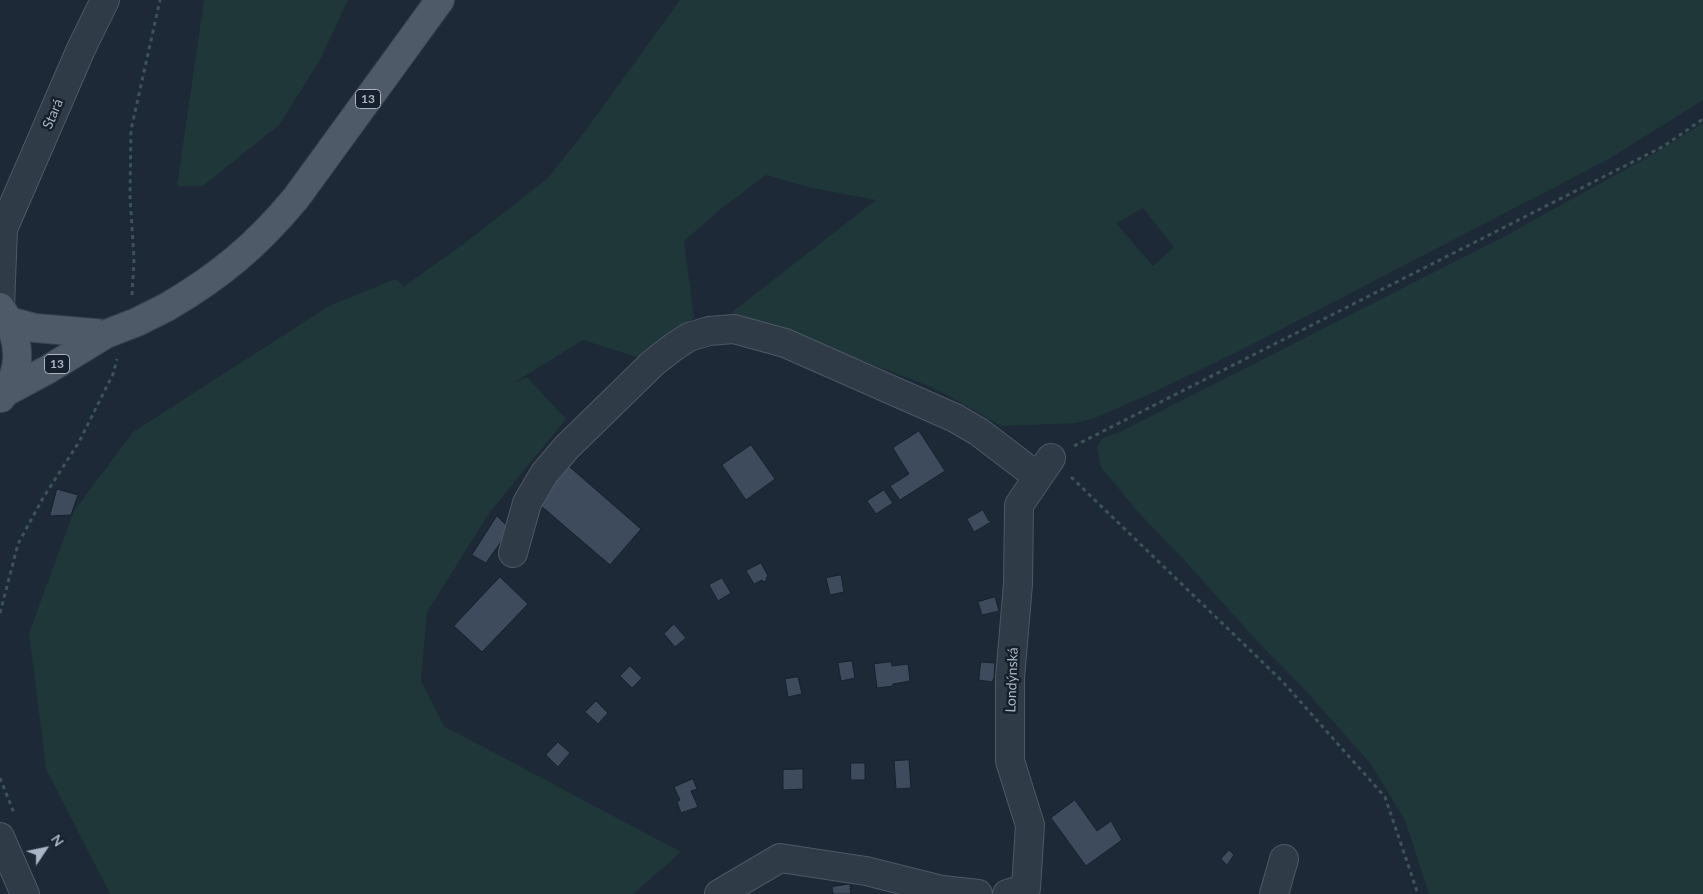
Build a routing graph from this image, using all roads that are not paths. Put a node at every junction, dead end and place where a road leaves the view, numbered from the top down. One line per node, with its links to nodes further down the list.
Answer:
1 (105, 0): 3 (street, Stará)
2 (440, 0): 5 (main road, 13, bridge)
3 (2, 230): 4 (street, Stará)
4 (5, 314): 5 (main road, 13); 6 (main road, 13)
5 (106, 334): 6 (main road, 13)
6 (3, 396)
7 (513, 553): 13 (street, Londýnská)
8 (0, 837): 11 (street)
9 (1284, 859): 14 (street)
10 (722, 893): 12 (street)
11 (25, 894)
12 (978, 894)
13 (1007, 894)
14 (1274, 894)

